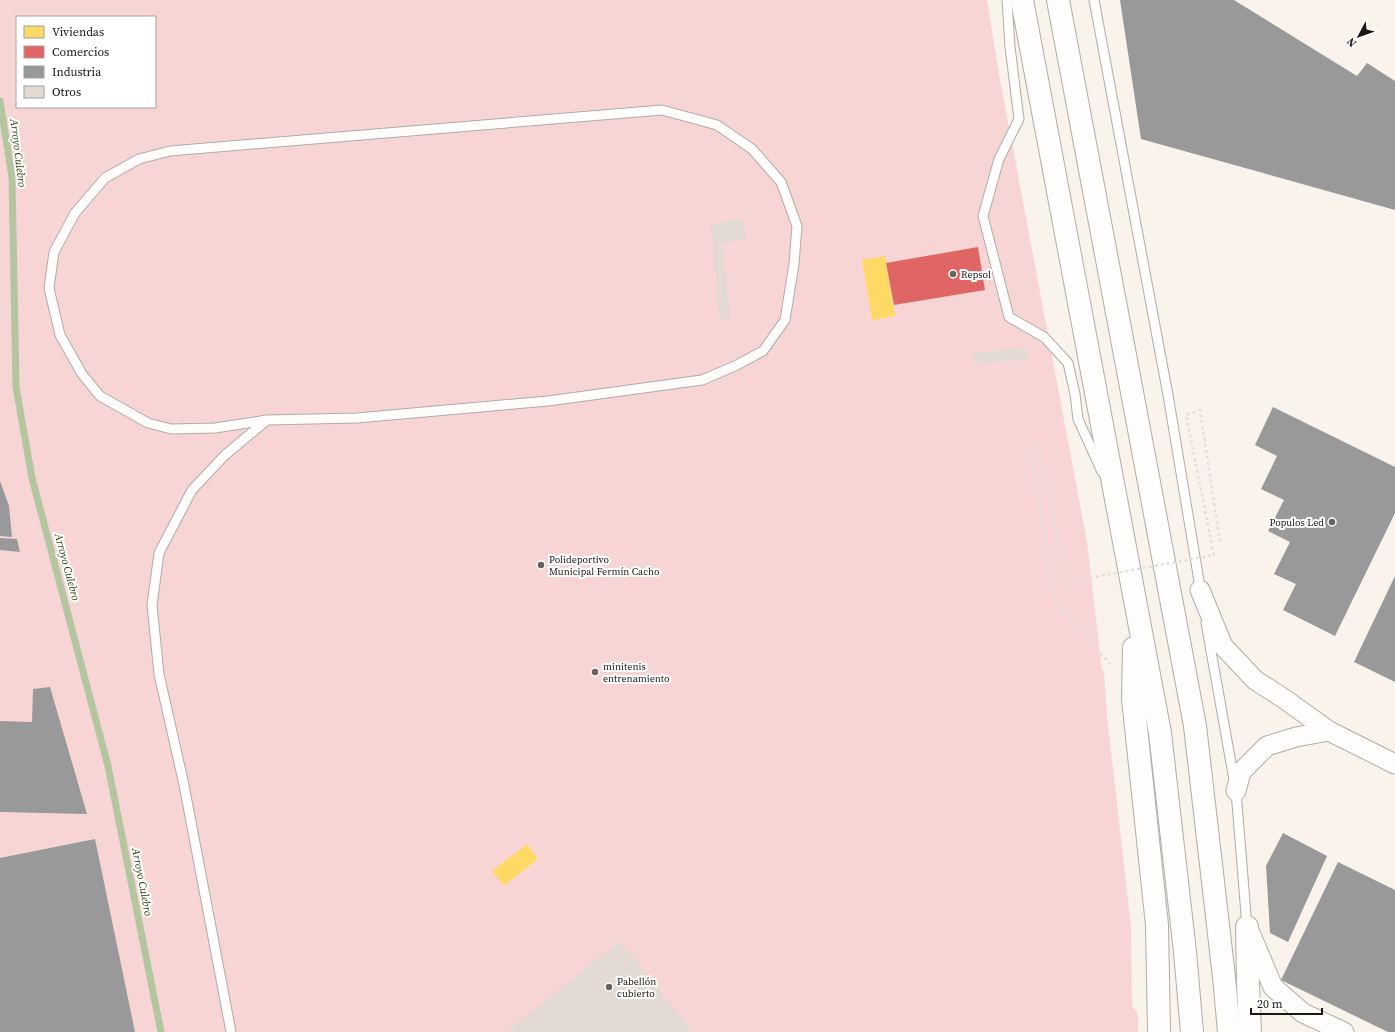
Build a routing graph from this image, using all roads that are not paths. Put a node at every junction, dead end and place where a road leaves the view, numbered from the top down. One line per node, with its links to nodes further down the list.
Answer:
1 (1007, 0): 6 (lane)
2 (1022, 0): 6 (highway)
3 (1058, 0): 16 (highway)
4 (1094, 0): 7 (lane)
5 (267, 420): 5 (lane); 13 (lane)
6 (1116, 503): 8 (highway)
7 (1200, 590): 9 (street); 11 (lane)
8 (1134, 601): 14 (highway); 15 (highway)
9 (1329, 731): 10 (street); 11 (street)
10 (1395, 764)
11 (1236, 791): 12 (lane)
12 (1247, 927): 17 (highway); 18 (street)
13 (231, 1032)
14 (1159, 1032)
15 (1192, 1032)
16 (1229, 1032)
17 (1250, 1032)
18 (1344, 1032)

